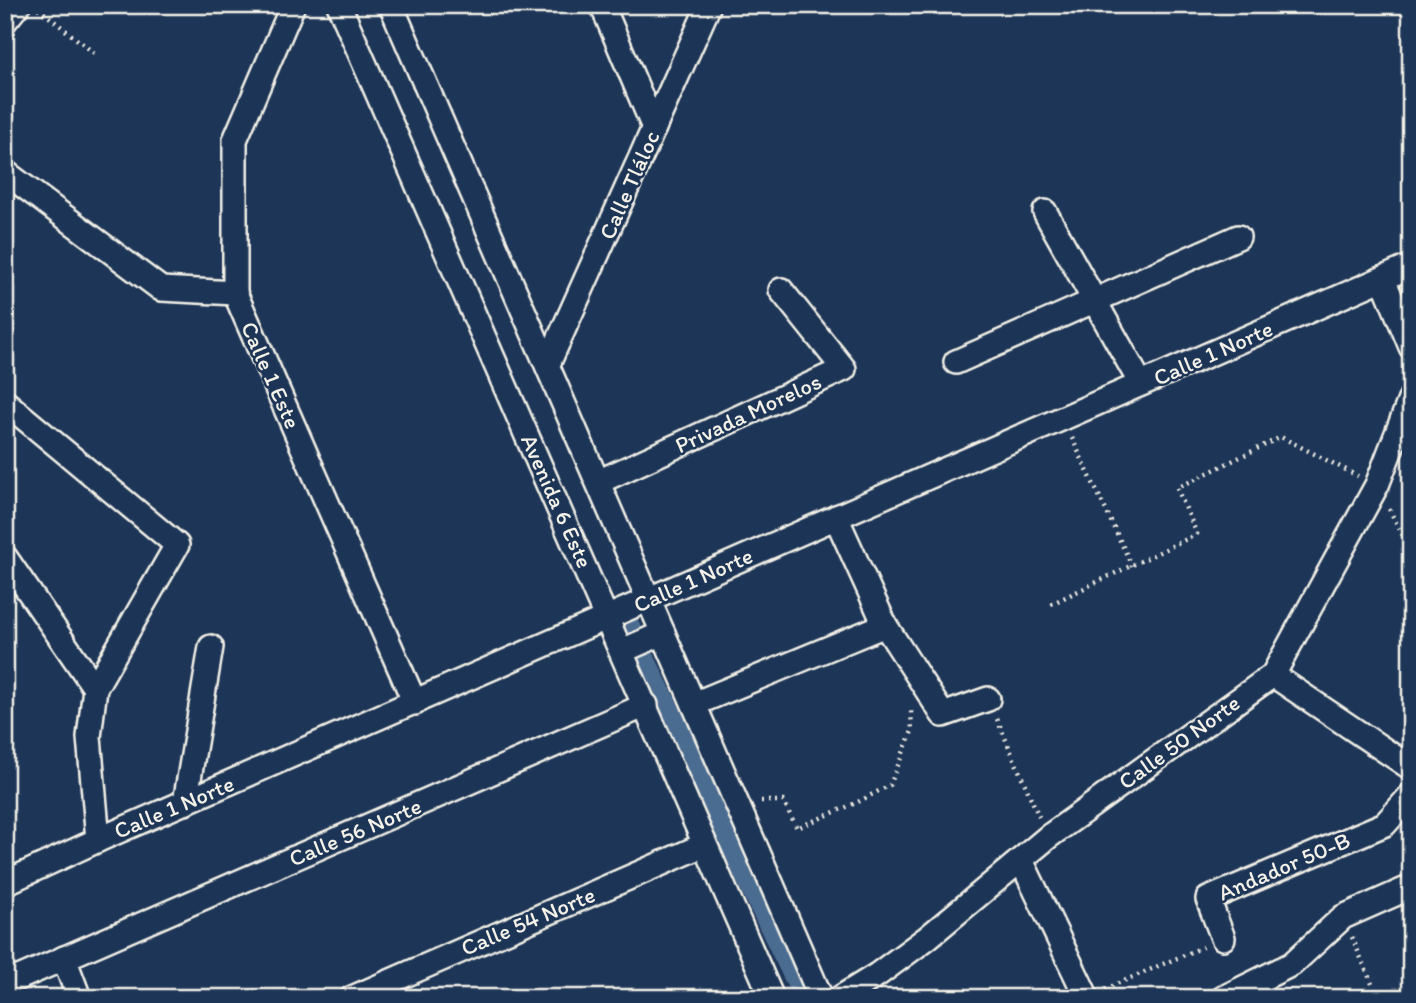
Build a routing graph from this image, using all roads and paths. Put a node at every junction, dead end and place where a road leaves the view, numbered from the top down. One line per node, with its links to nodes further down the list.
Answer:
1 (18, 5): 8 (street)
2 (34, 5): 9 (path)
3 (293, 5): 17 (street)
4 (340, 5): 34 (street, Avenida 6 Este)
5 (391, 5): 21 (street, Avenida 6 Este)
6 (602, 5): 10 (street)
7 (709, 5): 10 (street, Calle Tláloc)
8 (5, 21)
9 (94, 53)
10 (654, 128): 21 (street, Calle Tláloc)
11 (5, 173): 17 (street, Calle 1 Este)
12 (1045, 212): 18 (street)
13 (1238, 237): 18 (street)
14 (1411, 266): 15 (street, Calle 1 Norte)
15 (1383, 279): 19 (street); 22 (street, Calle 1 Norte)
16 (781, 290): 26 (street, Privada Morelos)
17 (235, 293): 43 (street, Calle 1 Este)
18 (1094, 301): 20 (street); 22 (street)
19 (1411, 347)
20 (956, 362)
21 (548, 364): 26 (street, Avenida 6 Este)
22 (1141, 384): 25 (street, Calle 1 Norte)
23 (1411, 397): 27 (street, Calle 50 Norte)
24 (5, 402): 40 (street)
25 (1063, 418): 28 (street, Calle 1 Norte); 31 (path)
26 (598, 482): 32 (street, Avenida 6 Este)
27 (1377, 485): 29 (path); 31 (path); 39 (street, Calle 50 Norte)
28 (836, 517): 32 (street, Calle 1 Norte); 35 (street)
29 (1411, 551)
30 (5, 556): 40 (street)
31 (1132, 566): 33 (path)
32 (649, 600): 34 (street, Calle 1 Norte); 36 (street, Avenida 6 Este)
33 (1051, 604)
34 (607, 617): 38 (street, Avenida 6 Este); 43 (street, Calle 1 Norte)
35 (885, 625): 41 (street); 44 (street)
36 (663, 633): 38 (street); 44 (street, Avenida 6 Este)
37 (211, 647): 49 (street)
38 (622, 650): 45 (street, Avenida 6 Este)
39 (1273, 675): 46 (street); 50 (street, Calle 50 Norte)
40 (95, 688): 51 (street)
41 (928, 691): 42 (street); 48 (path)
42 (988, 699): 50 (path)
43 (415, 703): 49 (street, Calle 1 Norte)
44 (694, 704): 48 (street, Avenida 6 Este)
45 (646, 705): 52 (street, Avenida 6 Este); 58 (street, Calle 56 Norte)
46 (1411, 768)
47 (1411, 794): 57 (street, Andador 50-B)
48 (735, 800): 64 (street, Avenida 6 Este)
49 (185, 803): 51 (street, Calle 1 Norte)
50 (1048, 837): 53 (street, Calle 50 Norte)
51 (98, 840): 54 (street, Calle 1 Norte)
52 (704, 845): 62 (street, Calle 54 Norte); 63 (street, Avenida 6 Este)
53 (1021, 860): 60 (street); 65 (street, Calle 50 Norte)
54 (5, 883)
55 (1411, 887): 56 (street)
56 (1343, 917): 66 (street); 67 (path)
57 (1223, 938): 60 (path, Andador 50-B)
58 (64, 958): 59 (street, Calle 56 Norte); 61 (street)
59 (5, 984)
60 (1086, 997)
61 (79, 998)
62 (352, 998)
63 (772, 998)
64 (821, 998)
65 (839, 998)
66 (1223, 998)
67 (1378, 998)

